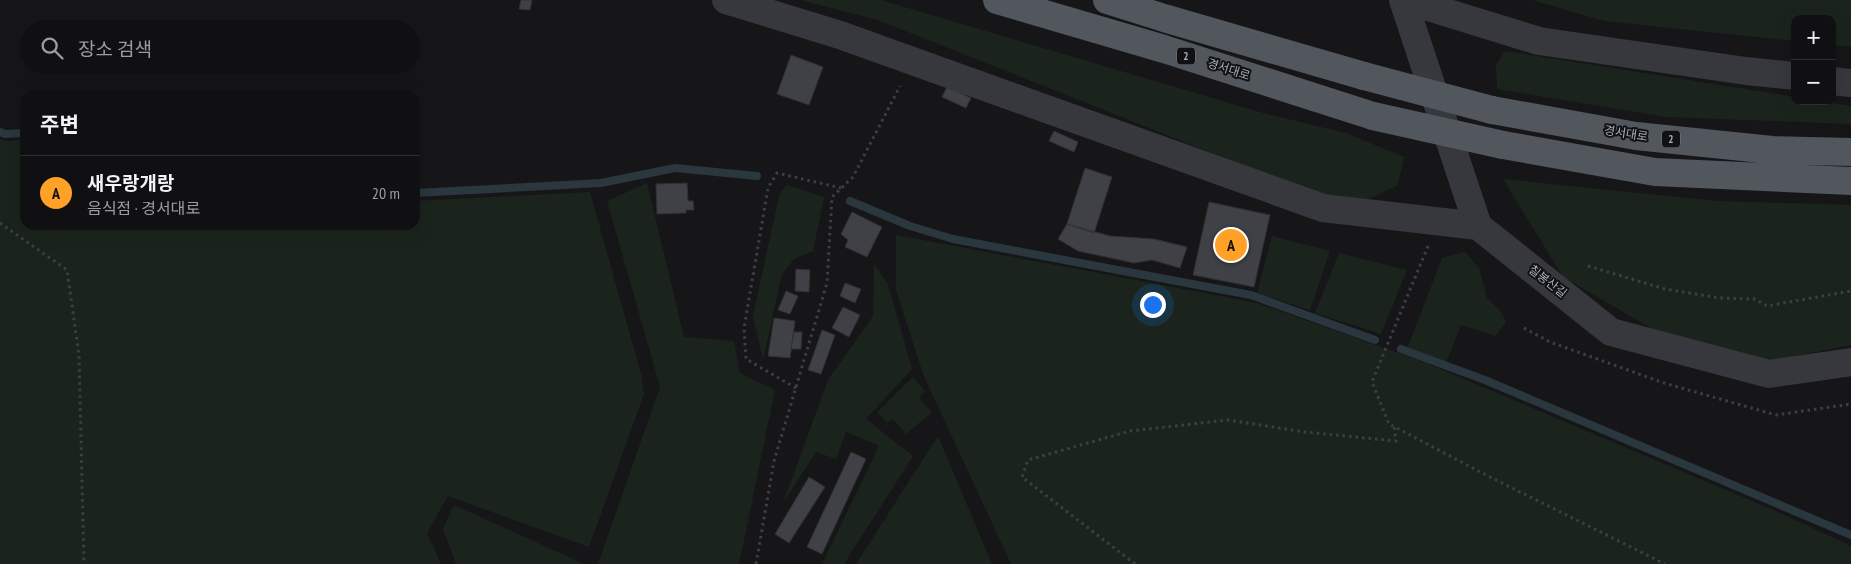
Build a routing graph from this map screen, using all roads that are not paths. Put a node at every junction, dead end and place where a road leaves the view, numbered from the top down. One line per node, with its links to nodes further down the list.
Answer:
1 (726, 0): 10 (street)
2 (997, 0): 9 (main road, 경서대로 / 2, bridge)
3 (1107, 0): 8 (main road, 경서대로 / 2, bridge)
4 (1404, 0): 5 (street); 10 (street)
5 (1791, 76)
6 (1836, 81): 7 (street)
7 (1851, 83)
8 (1851, 152)
9 (1851, 181)
10 (1478, 226): 11 (street, 칠봉산길)
11 (1851, 362)

